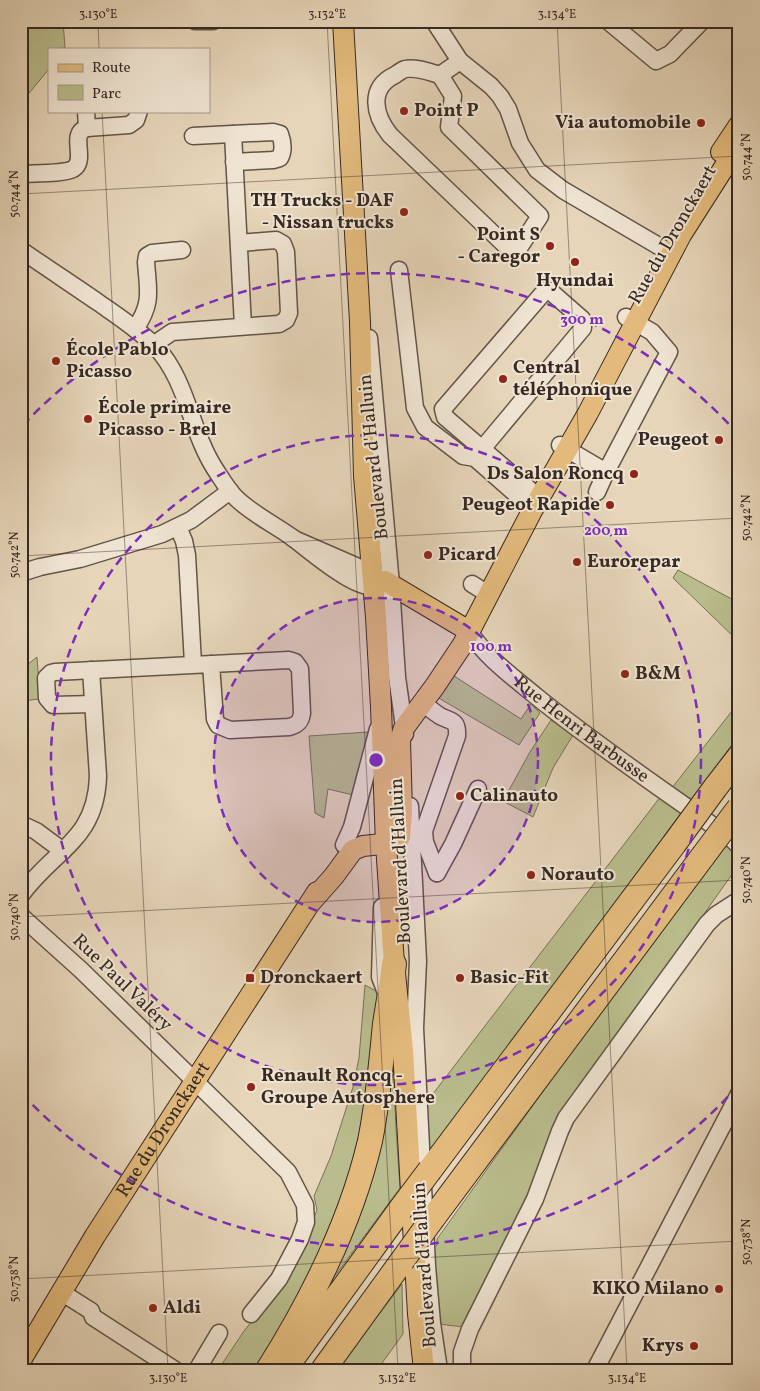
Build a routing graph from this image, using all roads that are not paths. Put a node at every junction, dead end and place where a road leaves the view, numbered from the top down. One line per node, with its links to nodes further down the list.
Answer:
1 (195, 21): 2 (street)
2 (213, 21)
3 (335, 21): 36 (street)
4 (344, 21): 36 (main road, Boulevard d'Halluin)
5 (352, 21): 36 (street)
6 (434, 21): 9 (street)
7 (608, 21): 8 (street)
8 (702, 21)
9 (460, 61): 10 (street); 20 (street)
10 (440, 75): 10 (street)
11 (86, 112): 13 (street)
12 (139, 112): 13 (street)
13 (87, 128): 18 (street)
14 (233, 134): 15 (street); 17 (street); 17 (street)
15 (193, 136)
16 (737, 137): 20 (main road, Rue du Dronckaert); 24 (main road, Rue du Dronckaert)
17 (234, 162): 19 (street)
18 (21, 174)
19 (239, 243): 25 (street); 25 (street)
20 (662, 248): 24 (main road, Rue du Dronckaert)
21 (21, 250): 26 (street, Rue Henri Barbusse)
22 (182, 250): 26 (street)
23 (399, 270): 33 (street)
24 (631, 319): 28 (main road, Rue du Dronckaert); 30 (street)
25 (243, 326): 27 (street)
26 (135, 328): 27 (street, Rue Henri Barbusse)
27 (153, 345): 31 (street, Rue Henri Barbusse)
28 (564, 448): 30 (street); 33 (main road, Rue du Dronckaert)
29 (482, 449): 29 (street); 33 (street)
30 (606, 472): 32 (street)
31 (230, 491): 34 (street); 36 (street, Rue Henri Barbusse)
32 (597, 492)
33 (535, 503): 37 (main road, Rue du Dronckaert)
34 (178, 527): 35 (street); 38 (street)
35 (21, 573)
36 (375, 580): 37 (main road, Rue Henri Barbusse); 43 (main road, Boulevard d'Halluin); 44 (street); 45 (street); 50 (main road, Boulevard d'Halluin)
37 (469, 631): 41 (main road, Rue du Dronckaert); 51 (street, Rue Henri Barbusse)
38 (193, 664): 39 (street); 40 (street)
39 (211, 664): 39 (street)
40 (91, 670): 42 (street); 42 (street)
41 (422, 703): 44 (main road, Rue du Dronckaert); 47 (street)
42 (93, 704): 53 (street)
43 (382, 707): 45 (street); 50 (main road, Boulevard d'Halluin)
44 (404, 728): 50 (main road, Rue du Dronckaert); 74 (street)
45 (375, 740): 50 (street); 52 (street)
46 (739, 757): 69 (highway, bridge)
47 (478, 789)
48 (739, 808): 70 (highway, bridge)
49 (21, 824): 53 (street)
50 (386, 838): 52 (main road); 56 (main road, Rue du Dronckaert); 58 (main road, Boulevard d'Halluin); 59 (street); 73 (main road, Boulevard d'Halluin)
51 (737, 843)
52 (344, 845): 56 (main road, Rue du Dronckaert)
53 (62, 851): 54 (street)
54 (21, 894)
55 (739, 900): 75 (street)
56 (311, 902): 60 (main road, Rue du Dronckaert)
57 (21, 916): 60 (street, Rue Paul Valéry)
58 (394, 964): 59 (highway); 72 (main road, Boulevard d'Halluin)
59 (390, 1000): 68 (highway); 71 (street)
60 (195, 1081): 62 (main road, Rue du Dronckaert); 63 (street, Rue Paul Valéry)
61 (739, 1094): 76 (street)
62 (61, 1292): 65 (main road, Rue du Dronckaert); 66 (street)
63 (251, 1314)
64 (219, 1333): 67 (street)
65 (21, 1360)
66 (175, 1370)
67 (197, 1370)
68 (268, 1370)
69 (284, 1370)
70 (323, 1370)
71 (418, 1370)
72 (424, 1370)
73 (434, 1370)
74 (439, 1370)
75 (462, 1370)
76 (595, 1370)

